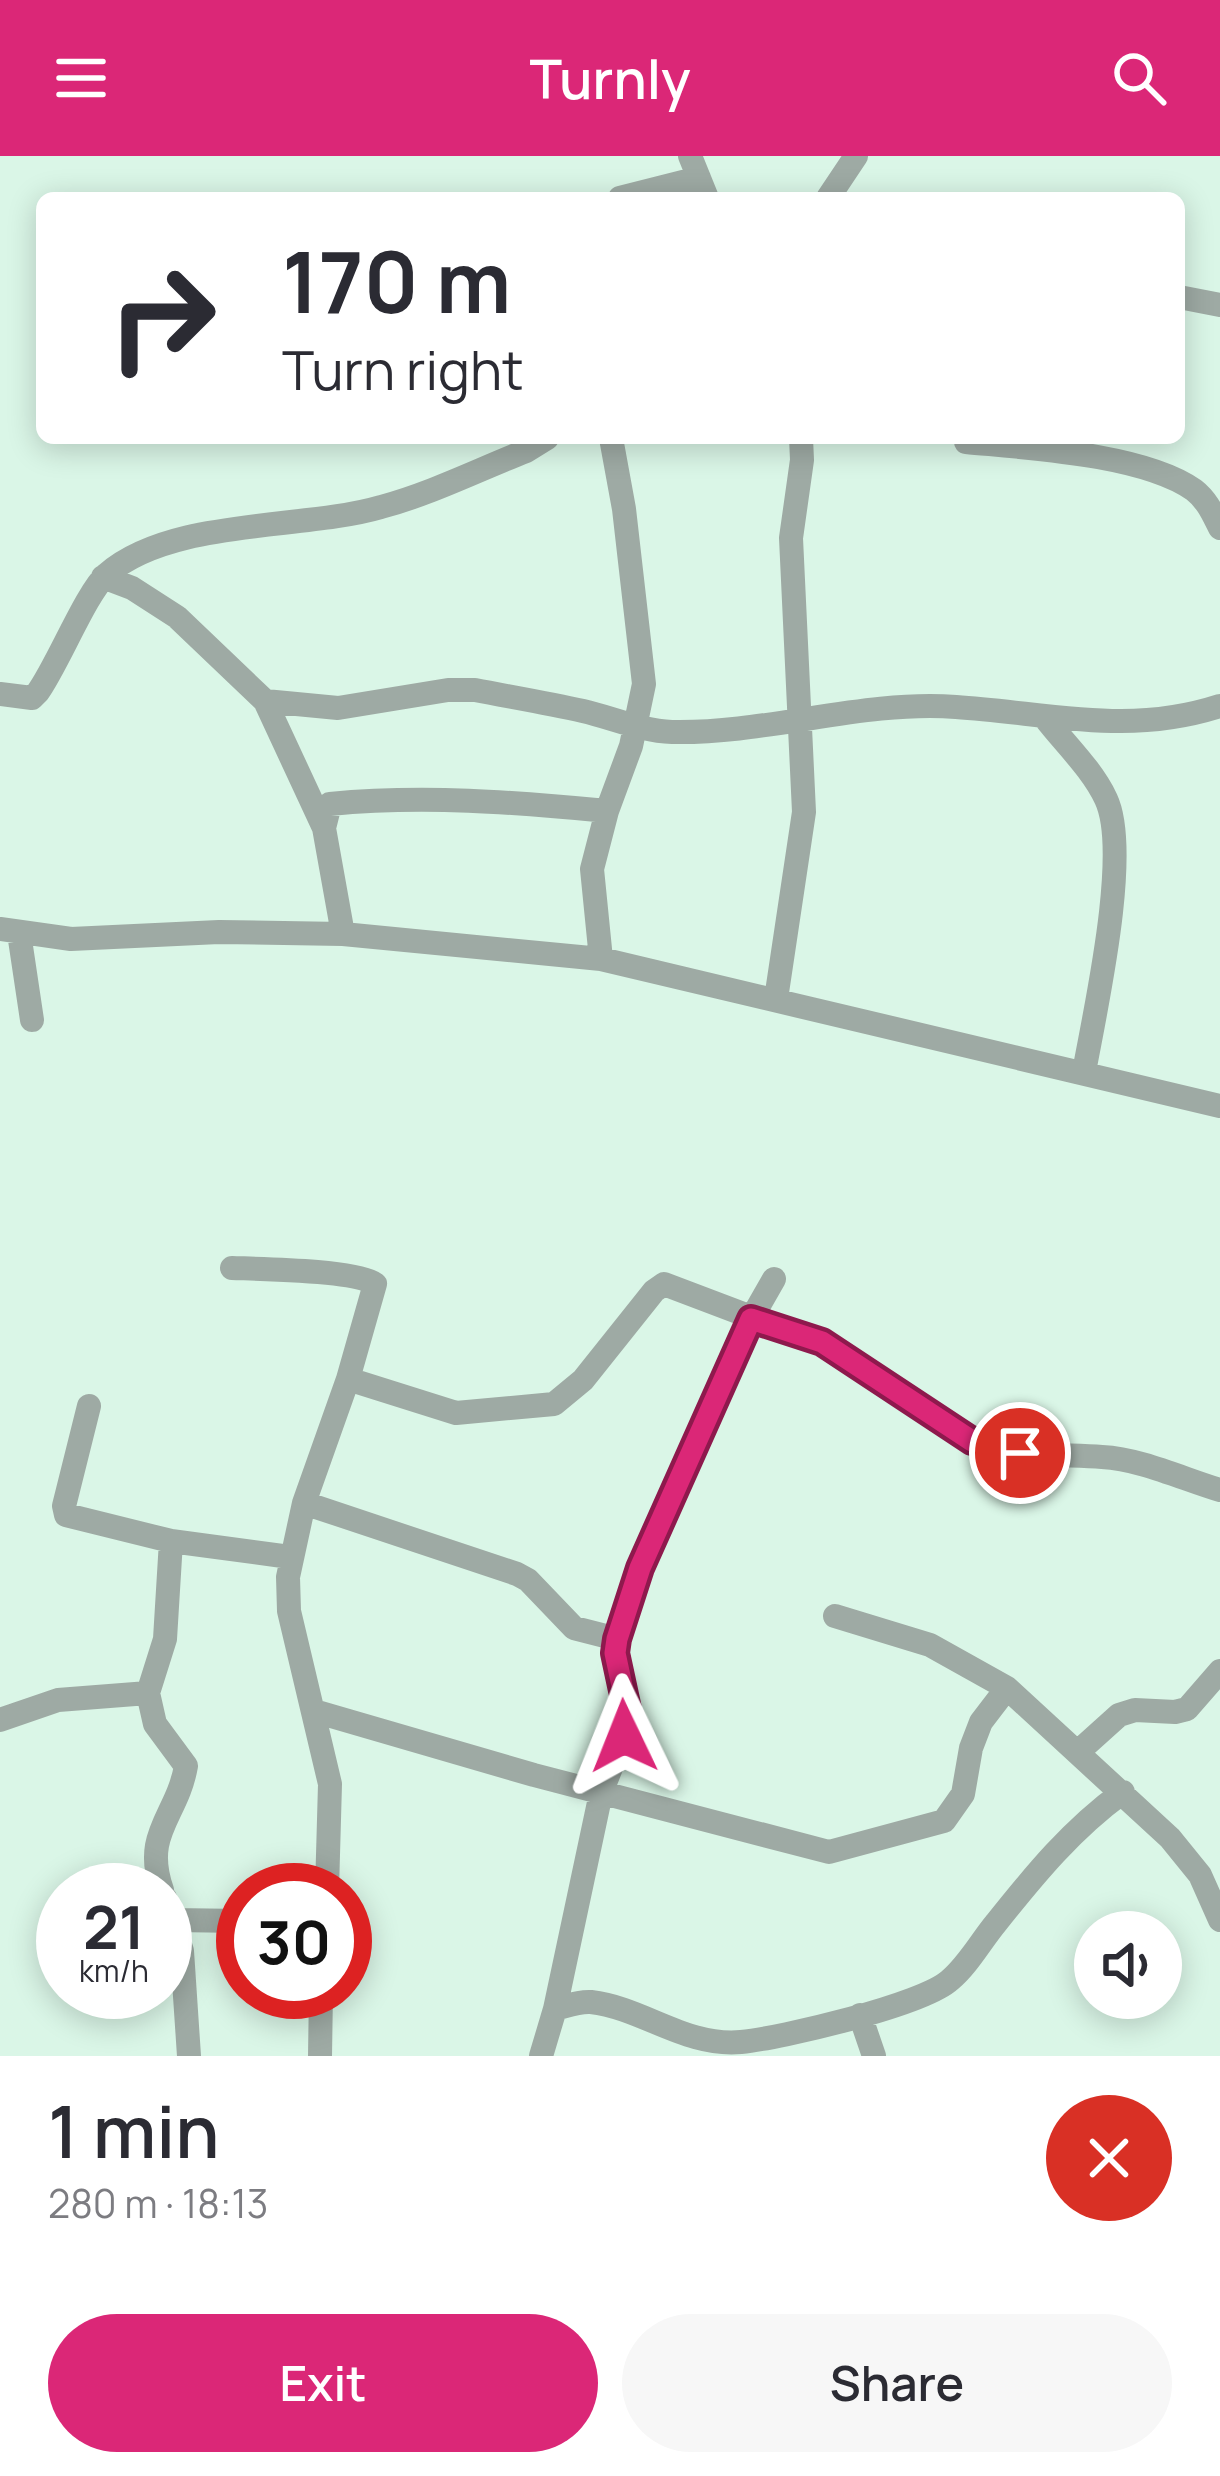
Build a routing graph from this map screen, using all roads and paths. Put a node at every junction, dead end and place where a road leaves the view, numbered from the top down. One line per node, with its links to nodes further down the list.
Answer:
1 (856, 156): 4 (street)
2 (699, 177): 3 (street)
3 (643, 192)
4 (832, 192)
5 (1185, 299): 6 (street)
6 (1220, 305)
7 (537, 444): 12 (street)
8 (612, 444): 18 (street)
9 (801, 444): 17 (street)
10 (987, 444): 11 (street)
11 (1220, 528)
12 (103, 577): 13 (street); 14 (street)
13 (0, 694)
14 (265, 700): 18 (street); 20 (street)
15 (1220, 706): 16 (street)
16 (1045, 718): 17 (street); 26 (street)
17 (800, 722): 18 (street); 24 (street)
18 (635, 726): 19 (street)
19 (607, 811): 20 (street); 23 (street)
20 (323, 827): 22 (street)
21 (9, 931): 22 (street); 25 (street)
22 (343, 934): 23 (street)
23 (601, 959): 24 (street)
24 (776, 999): 26 (street)
25 (32, 1020)
26 (1084, 1072): 27 (street)
27 (1220, 1106)
28 (232, 1268): 31 (street)
29 (775, 1279): 30 (street)
30 (751, 1319): 31 (street); 33 (street); 38 (street)
31 (348, 1379): 34 (street)
32 (89, 1406): 35 (street)
33 (1220, 1490)
34 (304, 1503): 36 (street); 38 (street)
35 (171, 1541): 36 (street); 41 (street)
36 (290, 1557): 42 (street)
37 (835, 1616): 40 (street)
38 (617, 1639): 46 (street)
39 (1220, 1671): 44 (street)
40 (1007, 1688): 44 (street); 46 (street)
41 (148, 1693): 43 (street); 47 (street)
42 (314, 1711): 46 (street); 48 (street)
43 (0, 1720)
44 (1079, 1751): 45 (street)
45 (1123, 1792): 49 (street); 51 (street)
46 (601, 1793): 50 (street)
47 (154, 1863)
48 (329, 1863)
49 (1220, 1920)
50 (556, 2009): 54 (street); 57 (street)
51 (860, 2015): 54 (street); 58 (street)
52 (187, 2019): 55 (street)
53 (320, 2019): 56 (street)
54 (720, 2049)
55 (189, 2056)
56 (318, 2056)
57 (541, 2056)
58 (874, 2056)

